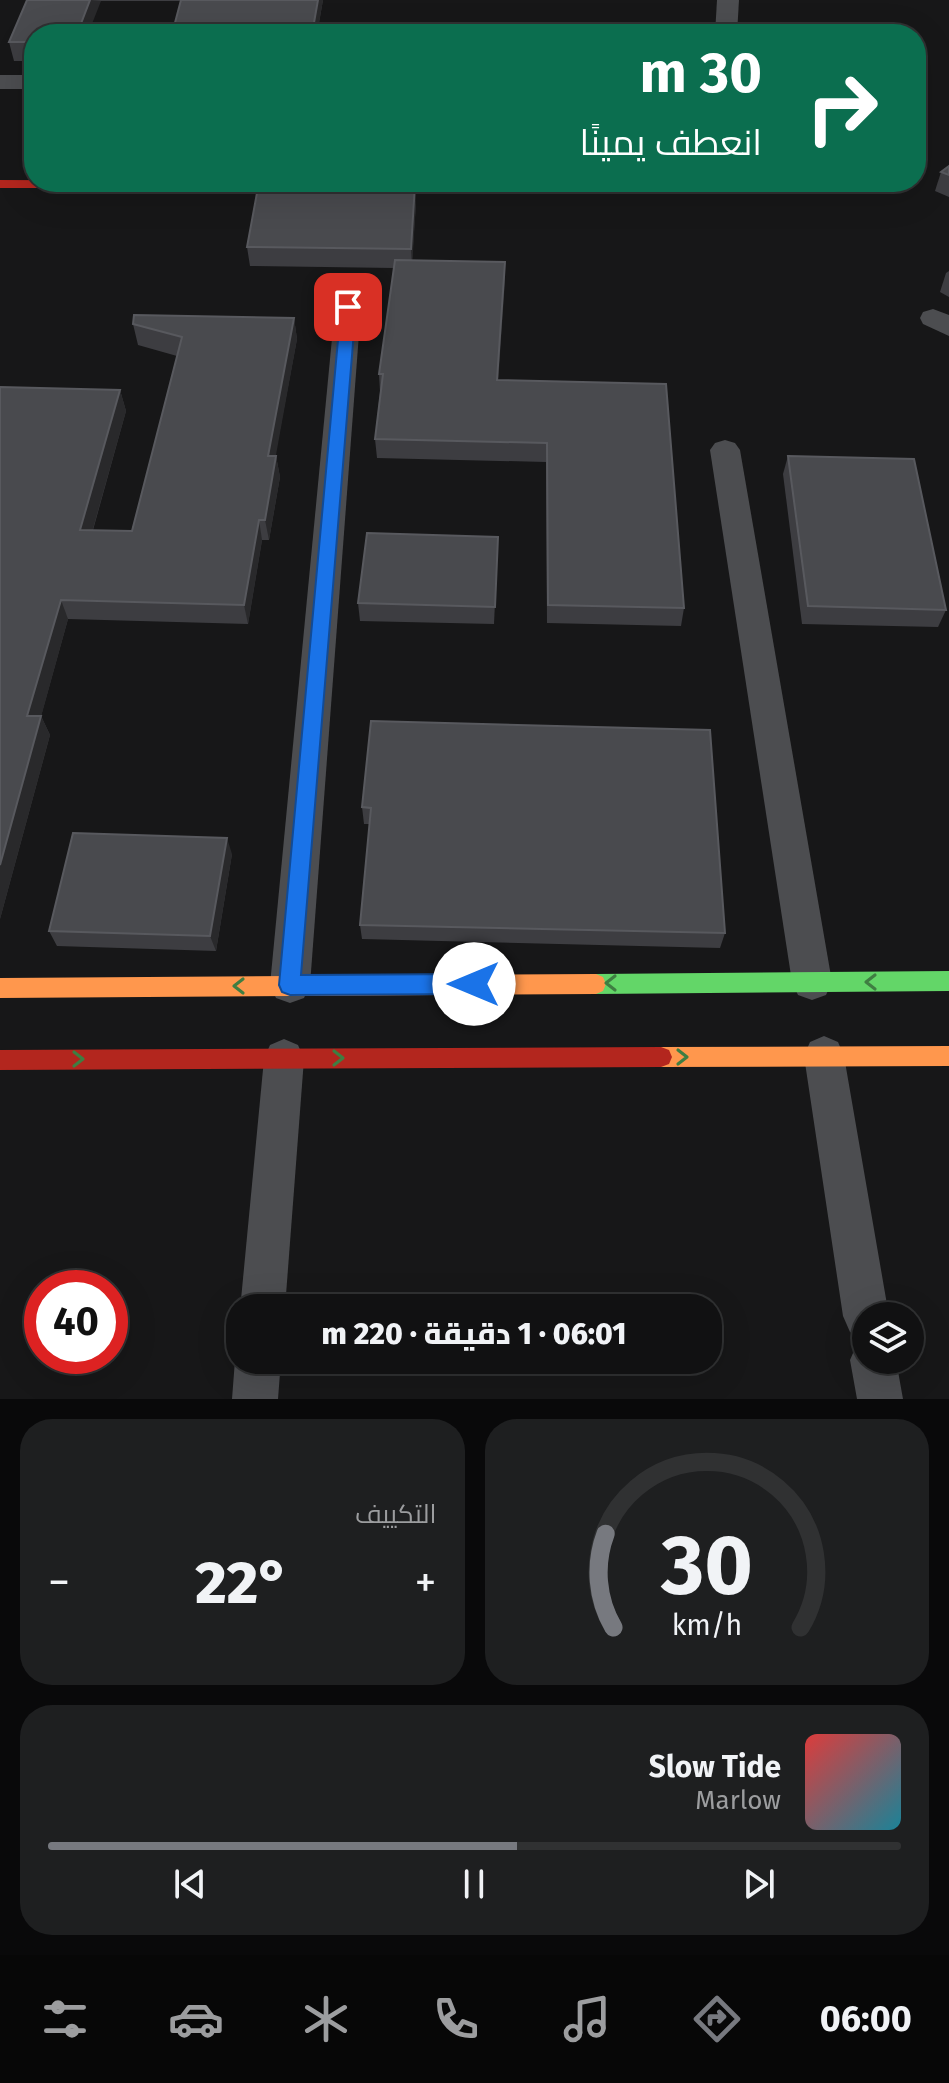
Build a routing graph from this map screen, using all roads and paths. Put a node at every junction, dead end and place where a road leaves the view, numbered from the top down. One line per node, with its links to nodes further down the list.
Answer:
1 (728, 0): 2 (street)
2 (727, 24)
3 (0, 82): 4 (street)
4 (24, 82)
5 (0, 184): 6 (street)
6 (24, 184)
7 (348, 307): 11 (street)
8 (725, 450): 10 (street)
9 (949, 981): 10 (street, one-way to 10)
10 (812, 982): 11 (street, one-way to 11)
11 (290, 985): 12 (street, one-way to 12)
12 (0, 988)
13 (824, 1056): 14 (street); 15 (street, one-way to 13); 18 (street)
14 (949, 1056)
15 (284, 1059): 16 (street, one-way to 15); 17 (street)
16 (0, 1060)
17 (263, 1294)
18 (864, 1302)
19 (257, 1374): 21 (street)
20 (876, 1374): 22 (street)
21 (255, 1399)
22 (880, 1399)

